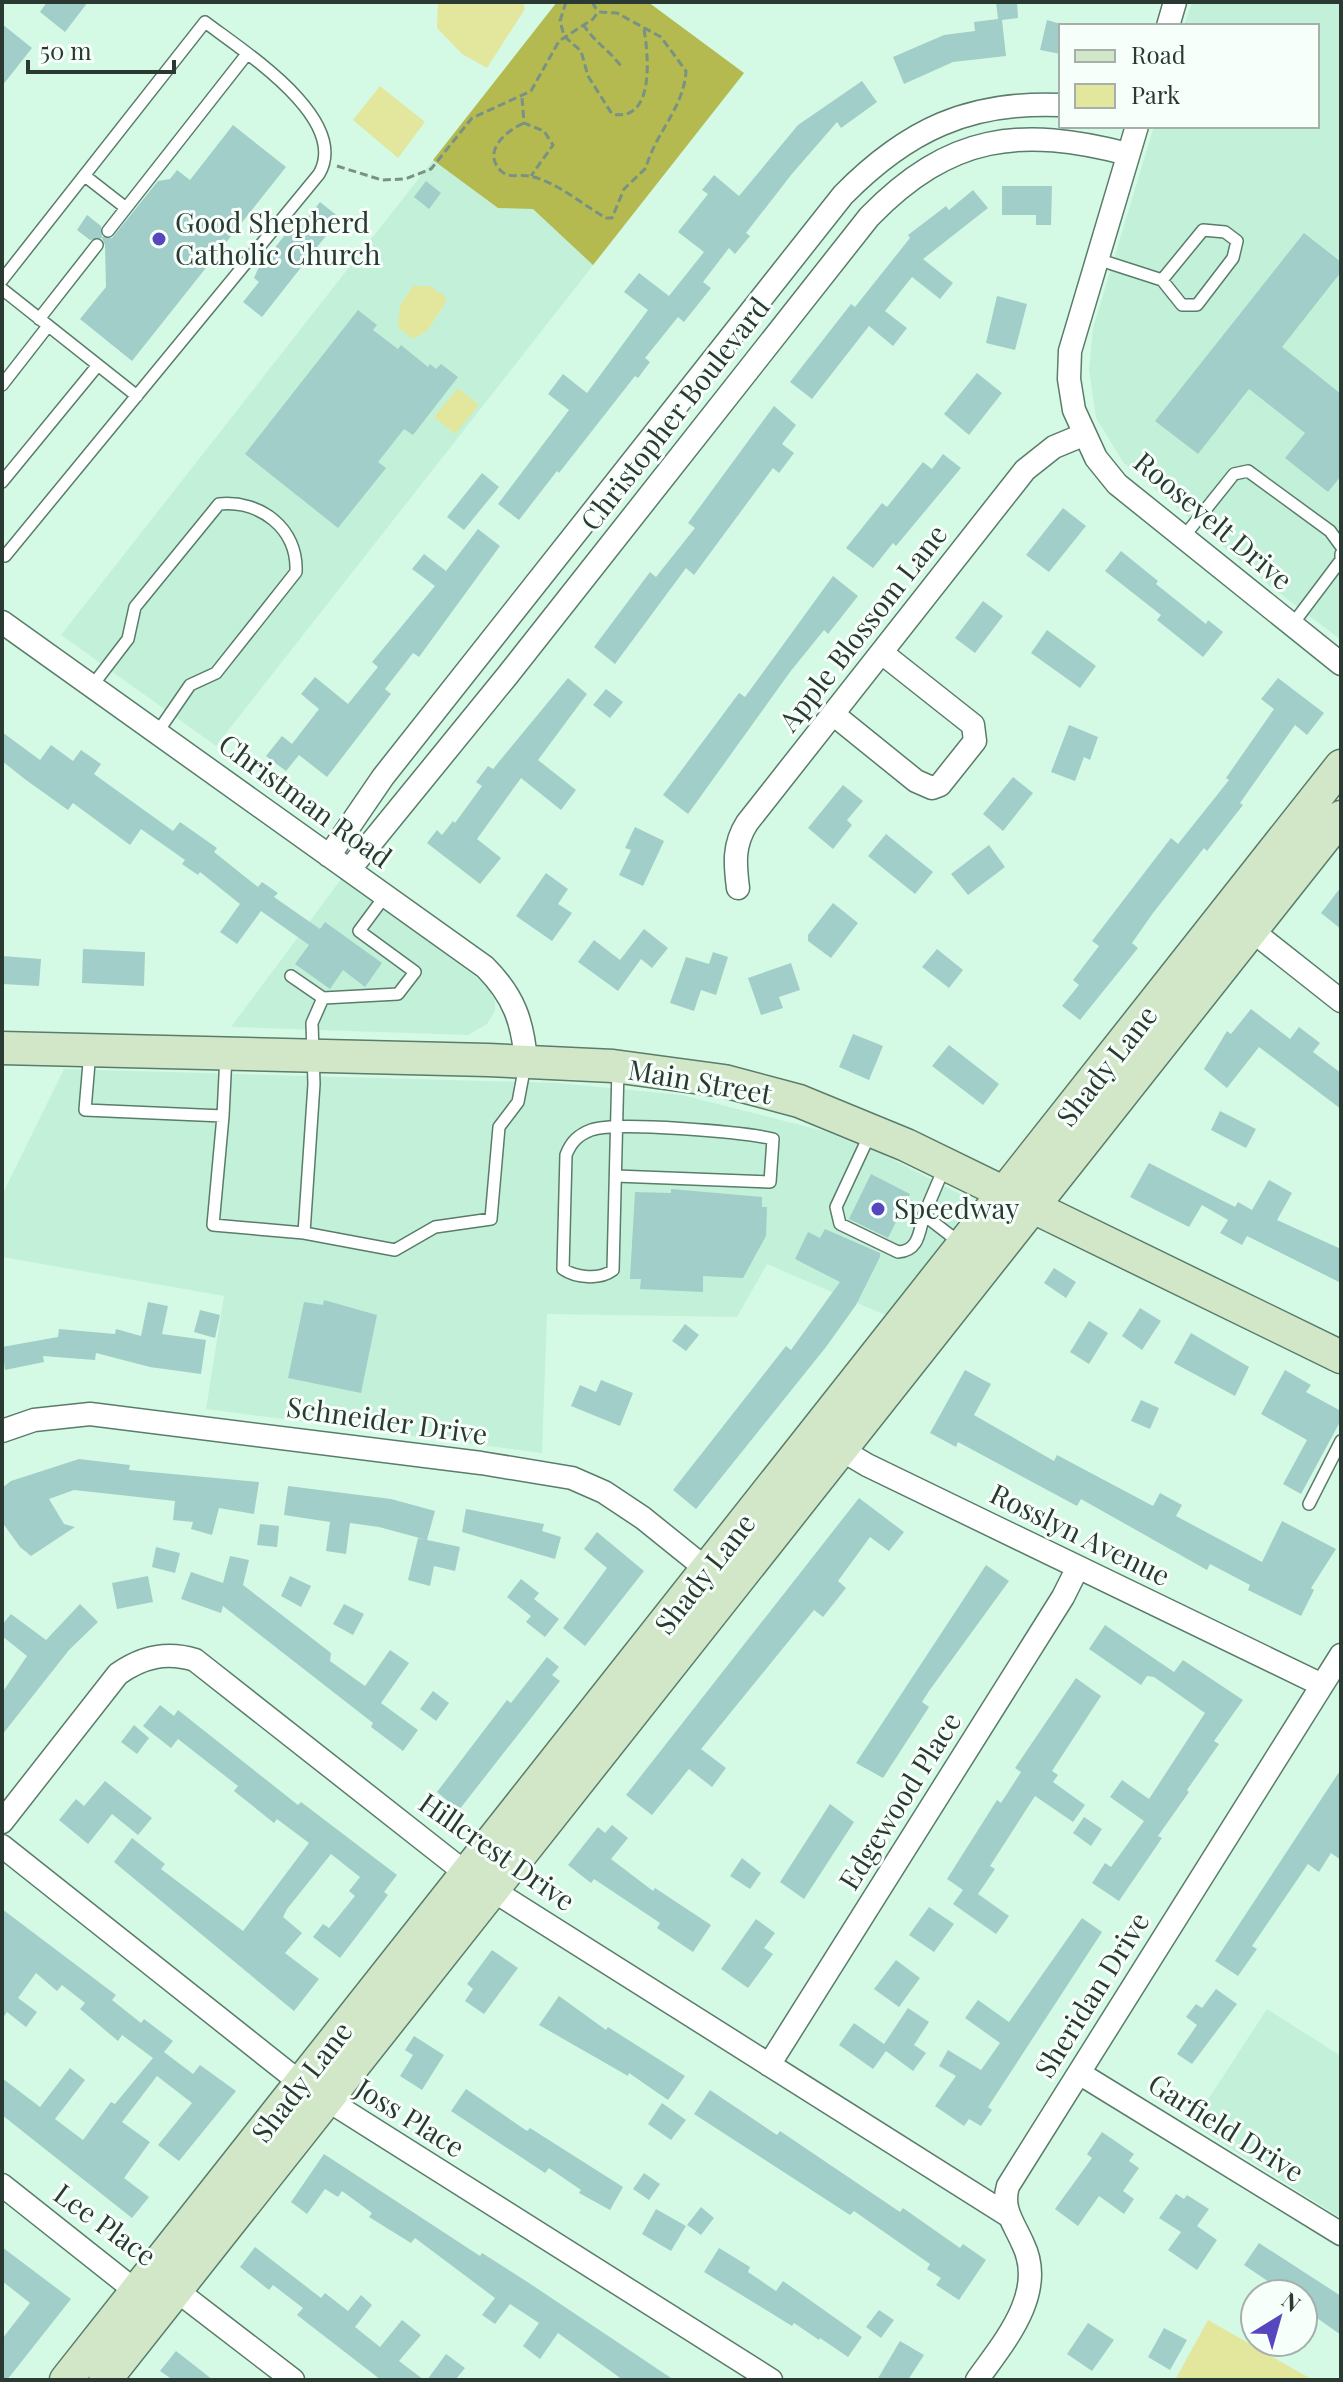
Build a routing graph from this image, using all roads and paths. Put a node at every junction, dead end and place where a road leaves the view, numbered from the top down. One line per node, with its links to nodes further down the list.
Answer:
1 (566, 2): 8 (path)
2 (592, 2): 4 (path)
3 (1175, 2): 6 (street)
4 (598, 12): 5 (path); 7 (path)
5 (583, 24): 8 (path); 10 (path)
6 (1169, 24)
7 (644, 29): 8 (path); 18 (path)
8 (564, 36): 11 (path)
9 (247, 54): 16 (lane); 17 (lane); 19 (lane)
10 (621, 66)
11 (522, 98): 13 (path); 16 (path)
12 (1059, 105): 45 (street, Christopher Boulevard)
13 (524, 123): 18 (path); 18 (path)
14 (1136, 128): 15 (street, Roosevelt Drive)
15 (1128, 154): 22 (street, Roosevelt Drive); 46 (street, Christopher Boulevard)
16 (326, 163): 29 (lane)
17 (85, 176): 19 (lane); 23 (lane)
18 (531, 176)
19 (126, 208): 20 (lane)
20 (108, 231)
21 (97, 245): 26 (lane)
22 (1096, 259): 24 (lane); 30 (street, Roosevelt Drive)
23 (2, 280)
24 (1162, 280): 24 (lane)
25 (2, 289): 26 (lane)
26 (44, 322): 27 (lane); 28 (lane)
27 (98, 365): 29 (lane); 31 (lane)
28 (2, 385)
29 (137, 396): 35 (lane)
30 (1083, 435): 32 (street, Roosevelt Drive); 38 (street, Apple Blossom Lane)
31 (2, 482)
32 (1182, 539): 33 (lane); 37 (street, Roosevelt Drive)
33 (1341, 546)
34 (1341, 554): 37 (lane)
35 (3, 557)
36 (2, 622): 40 (street, Christman Road)
37 (1292, 625): 39 (street, Roosevelt Drive)
38 (882, 653): 41 (street, Apple Blossom Lane); 41 (street)
39 (1341, 664)
40 (92, 686): 42 (street, Christman Road); 42 (lane)
41 (833, 714): 47 (street, Apple Blossom Lane)
42 (157, 733): 45 (street, Christman Road)
43 (1341, 766): 49 (street, Shady Lane)
44 (1341, 817): 49 (street, Shady Lane)
45 (329, 856): 46 (street, Christman Road)
46 (349, 870): 48 (street, Christman Road)
47 (738, 888)
48 (385, 896): 51 (lane); 57 (street, Christman Road)
49 (1240, 921): 52 (street); 64 (street, Shady Lane); 65 (street, Shady Lane)
50 (291, 976): 51 (lane)
51 (323, 998): 56 (lane)
52 (1341, 1001)
53 (2, 1048): 54 (street, Main Street)
54 (90, 1050): 55 (street, Main Street); 59 (lane)
55 (226, 1054): 56 (street, Main Street); 59 (lane)
56 (313, 1057): 57 (street, Main Street); 67 (lane)
57 (526, 1062): 58 (street, Main Street); 67 (lane)
58 (618, 1067): 60 (lane); 61 (street, Main Street)
59 (223, 1116): 67 (lane)
60 (616, 1127): 63 (lane); 63 (lane); 63 (lane)
61 (872, 1130): 62 (street, Main Street); 66 (lane)
62 (946, 1164): 64 (street, Main Street); 66 (lane)
63 (616, 1176)
64 (1005, 1193): 65 (street, Main Street); 68 (street, Shady Lane)
65 (1035, 1208): 68 (street, Shady Lane); 69 (street, Main Street)
66 (924, 1215): 68 (lane)
67 (304, 1233)
68 (959, 1268): 72 (street, Shady Lane)
69 (1341, 1357)
70 (2, 1431): 75 (street, Schneider Drive)
71 (1341, 1441): 73 (lane)
72 (829, 1442): 74 (street, Rosslyn Avenue); 75 (street, Shady Lane)
73 (1309, 1504)
74 (1078, 1567): 77 (street, Rosslyn Avenue); 81 (street, Edgewood Place)
75 (720, 1580): 80 (street, Shady Lane)
76 (1341, 1655): 77 (street, Sheridan Drive)
77 (1322, 1685): 82 (street, Sheridan Drive)
78 (2, 1822): 80 (street, Hillcrest Drive)
79 (2, 1846): 83 (street, Joss Place)
80 (480, 1882): 81 (street, Hillcrest Drive); 83 (street, Shady Lane)
81 (769, 2065): 85 (street, Hillcrest Drive)
82 (1079, 2073): 85 (street, Sheridan Drive); 86 (street, Garfield Drive)
83 (314, 2092): 87 (street, Shady Lane); 88 (street, Shady Lane); 92 (street, Joss Place)
84 (2, 2185): 88 (street, Lee Place)
85 (1009, 2216): 93 (street)
86 (1341, 2234)
87 (176, 2290): 88 (street, Lee Place); 90 (street, Shady Lane); 91 (street, Lee Place)
88 (137, 2292): 89 (street, Shady Lane)
89 (66, 2380)
90 (105, 2380)
91 (293, 2380)
92 (771, 2380)
93 (977, 2380)

